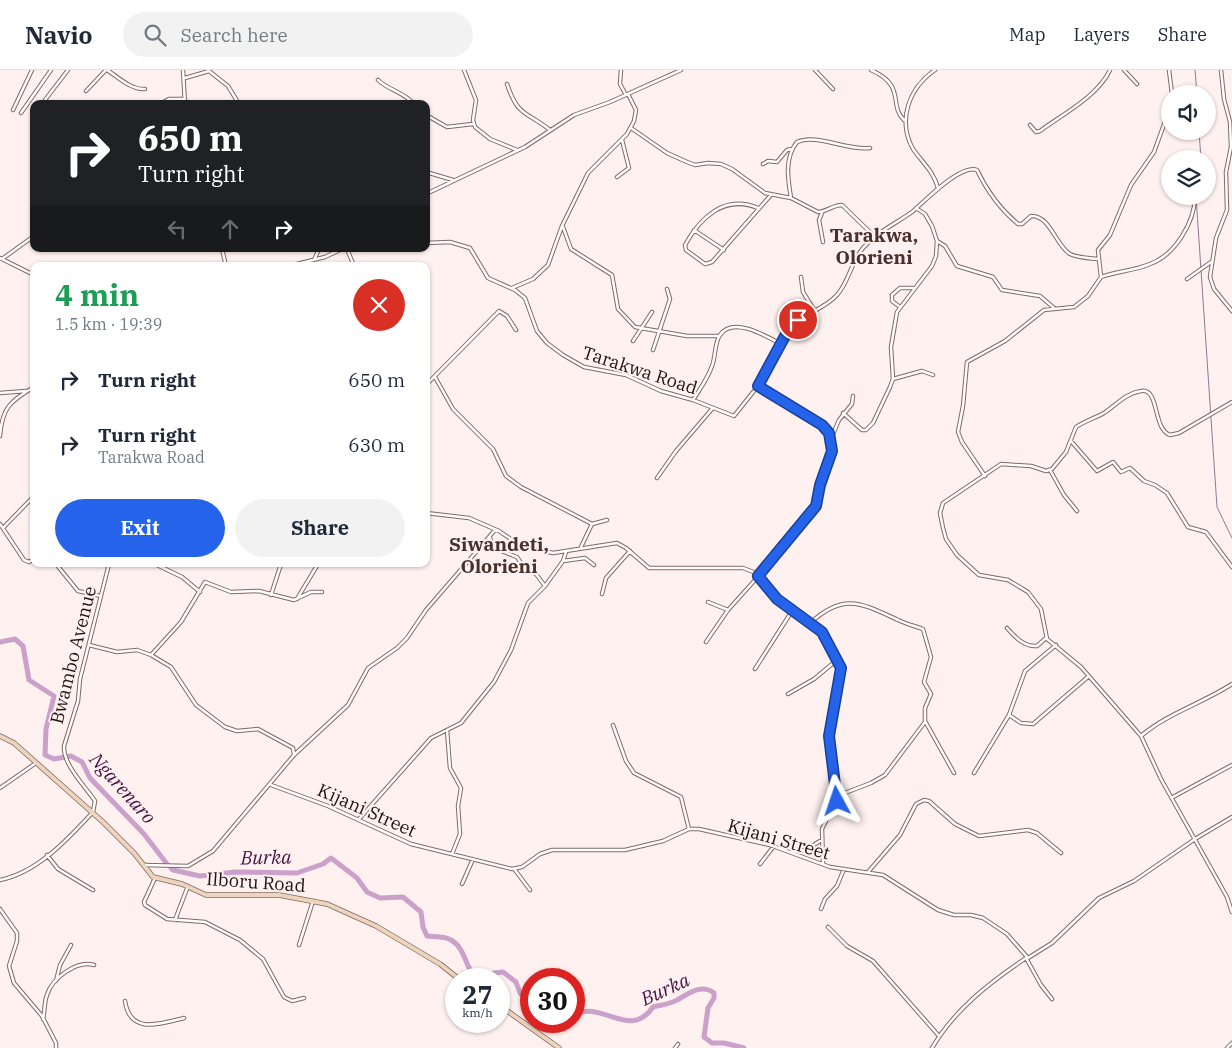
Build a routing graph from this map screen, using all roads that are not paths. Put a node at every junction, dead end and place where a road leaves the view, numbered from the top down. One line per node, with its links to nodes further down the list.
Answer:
1 (32, 70): 30 (street)
2 (51, 70): 31 (street)
3 (68, 70): 26 (street)
4 (106, 70): 21 (street); 23 (street)
5 (183, 70): 16 (street)
6 (464, 70): 34 (street)
7 (621, 70): 24 (street)
8 (681, 70): 24 (street)
9 (815, 70): 22 (street)
10 (871, 70): 33 (street)
11 (935, 70): 33 (street)
12 (1110, 70): 35 (street)
13 (1124, 70): 19 (street)
14 (1169, 70): 20 (street)
15 (1221, 70): 45 (street)
16 (185, 78): 25 (street); 28 (street)
17 (378, 80): 29 (street)
18 (507, 84): 37 (street)
19 (1137, 84)
20 (1171, 85)
21 (144, 89)
22 (833, 89)
23 (86, 90)
24 (627, 95): 36 (street); 37 (street)
25 (185, 99): 27 (street)
26 (45, 100)
27 (167, 100)
28 (237, 100)
29 (410, 100)
30 (13, 110)
31 (21, 112)
32 (430, 117): 34 (street)
33 (904, 121): 49 (street)
34 (473, 124): 42 (street)
35 (1030, 124)
36 (631, 128): 39 (street); 51 (street)
37 (550, 130): 42 (street)
38 (1161, 133): 68 (street)
39 (622, 140): 47 (street); 57 (street)
40 (870, 148): 41 (street)
41 (792, 149): 44 (street); 52 (street)
42 (518, 150): 48 (street)
43 (1232, 162): 45 (street)
44 (763, 164)
45 (1227, 164): 71 (street)
46 (430, 173): 48 (street)
47 (617, 177)
48 (454, 180): 50 (street)
49 (938, 188): 55 (street, Tarakwa Road); 68 (street, Tarakwa Road)
50 (430, 192)
51 (772, 195): 52 (street); 54 (street)
52 (791, 198): 56 (street)
53 (1192, 205): 74 (street)
54 (758, 208): 58 (street); 64 (street)
55 (916, 208): 59 (street, Tarakwa Road); 61 (street)
56 (823, 212): 59 (street); 62 (street)
57 (562, 226): 76 (street); 84 (street)
58 (694, 230): 64 (street); 64 (street)
59 (874, 236): 81 (street, Tarakwa Road)
60 (30, 239): 67 (street)
61 (936, 241): 77 (street); 80 (street)
62 (823, 242)
63 (430, 243): 76 (street, Tarakwa Road)
64 (724, 250)
65 (318, 252): 69 (street)
66 (334, 252): 69 (street)
67 (1, 259): 72 (street)
68 (1098, 259): 74 (street)
69 (314, 260): 70 (street)
70 (306, 262)
71 (1211, 262): 75 (street); 82 (street)
72 (30, 273)
73 (801, 277): 81 (street)
74 (1101, 277): 80 (street)
75 (1186, 279)
76 (512, 288): 100 (street, Tarakwa Road)
77 (913, 288): 79 (street); 79 (street)
78 (667, 289): 86 (street)
79 (900, 307): 93 (street)
80 (1054, 308): 108 (street)
81 (814, 310): 89 (street, Tarakwa Road)
82 (1232, 311)
83 (652, 312): 84 (street)
84 (641, 329): 86 (street); 88 (street)
85 (516, 330): 92 (street)
86 (661, 330): 87 (street); 90 (street)
87 (720, 336): 89 (street); 100 (street)
88 (633, 341)
89 (781, 344): 95 (street, Tarakwa Road)
90 (653, 350)
91 (933, 375): 93 (street)
92 (435, 377): 94 (street); 115 (street)
93 (893, 379): 103 (street)
94 (430, 381)
95 (758, 386): 102 (street, Tarakwa Road); 105 (street)
96 (30, 389): 97 (street)
97 (27, 391): 98 (street); 104 (street)
98 (0, 393)
99 (853, 396): 103 (street)
100 (694, 400): 102 (street, Tarakwa Road)
101 (1232, 402): 106 (street)
102 (712, 409): 109 (street)
103 (843, 413): 105 (street)
104 (0, 436)
105 (831, 439): 131 (street)
106 (1071, 441): 107 (street); 130 (street)
107 (1050, 470): 108 (street); 111 (street)
108 (985, 476): 144 (street)
109 (657, 478)
110 (30, 500): 116 (street)
111 (1077, 511)
112 (430, 513): 117 (street)
113 (607, 520): 115 (street)
114 (0, 524): 116 (street)
115 (592, 524): 119 (street)
116 (3, 528): 122 (street)
117 (496, 530): 118 (street); 121 (street)
118 (490, 538): 132 (street); 160 (street)
119 (581, 548): 120 (street); 121 (street)
120 (630, 551): 131 (street); 135 (street)
121 (566, 552): 123 (street)
122 (30, 561)
123 (563, 561): 124 (street); 132 (street)
124 (594, 565)
125 (59, 567): 137 (street)
126 (108, 567): 137 (street, Bwambo Avenue)
127 (161, 567): 133 (street)
128 (280, 567): 136 (street)
129 (316, 567): 138 (street)
130 (1232, 567)
131 (758, 576): 140 (street); 141 (street)
132 (545, 586): 157 (street)
133 (200, 592): 136 (street); 148 (street)
134 (322, 592): 138 (street)
135 (602, 594)
136 (271, 595): 138 (street)
137 (100, 596): 146 (street, Bwambo Avenue)
138 (296, 599)
139 (708, 602): 140 (street)
140 (728, 610): 145 (street)
141 (792, 612): 142 (street); 150 (street)
142 (810, 623): 149 (street); 155 (street)
143 (1007, 628): 144 (street)
144 (1046, 638): 147 (street)
145 (706, 642)
146 (89, 645): 148 (street); 169 (street, Bwambo Avenue)
147 (1056, 645): 151 (street); 154 (street)
148 (151, 655): 160 (street)
149 (837, 660): 153 (street); 167 (street)
150 (755, 670)
151 (1088, 676): 154 (street); 159 (street)
152 (1232, 684): 159 (street)
153 (788, 694)
154 (1009, 715): 164 (street)
155 (925, 721): 163 (street); 167 (street)
156 (613, 725): 172 (street)
157 (447, 730): 171 (street); 178 (street)
158 (0, 736): 161 (street)
159 (1141, 736): 168 (street)
160 (294, 756): 165 (street)
161 (36, 763): 166 (street); 169 (street)
162 (1232, 765): 168 (street)
163 (954, 773)
164 (974, 773)
165 (271, 785): 171 (street, Kijani Street); 183 (street)
166 (0, 788)
167 (838, 796): 174 (street)
168 (1173, 797): 173 (street)
169 (93, 812): 179 (street); 183 (street)
170 (1232, 817): 173 (street)
171 (359, 820): 178 (street, Kijani Street)
172 (689, 829): 175 (street, Kijani Street); 185 (street)
173 (1195, 839): 196 (street); 201 (street)
174 (821, 841): 176 (street); 182 (street)
175 (774, 846): 176 (street, Kijani Street); 181 (street)
176 (790, 852): 182 (street, Kijani Street)
177 (1061, 853): 186 (street)
178 (452, 854): 180 (street, Kijani Street)
179 (47, 855): 188 (street); 191 (street)
180 (473, 859): 185 (street, Kijani Street); 189 (street)
181 (760, 864)
182 (823, 864): 184 (street, Kijani Street)
183 (143, 865): 187 (street)
184 (844, 869): 186 (street, Kijani Street); 194 (street)
185 (515, 870): 192 (street)
186 (868, 872): 201 (street, Kijani Street)
187 (155, 878): 190 (street, Ilboru Road); 197 (street)
188 (0, 880)
189 (462, 884)
190 (188, 886): 193 (street, Ilboru Road); 197 (street)
191 (93, 890)
192 (530, 890)
193 (314, 900): 200 (street); 203 (street, Ilboru Road)
194 (821, 908)
195 (0, 909): 210 (street)
196 (1232, 912)
197 (175, 920): 205 (street)
198 (828, 927): 211 (street)
199 (71, 945): 204 (street)
200 (299, 945)
201 (1026, 958): 206 (street, Kijani Street); 211 (street)
202 (94, 965): 204 (street)
203 (445, 968)
204 (56, 980): 210 (street)
205 (304, 998)
206 (1052, 999)
207 (125, 1001): 209 (street)
208 (510, 1013): 215 (street)
209 (184, 1018)
210 (43, 1020): 214 (street)
211 (939, 1036): 217 (street)
212 (1232, 1043): 218 (street)
213 (678, 1044): 216 (street)
214 (56, 1048)
215 (559, 1048)
216 (675, 1048)
217 (932, 1048)
218 (1227, 1048)

